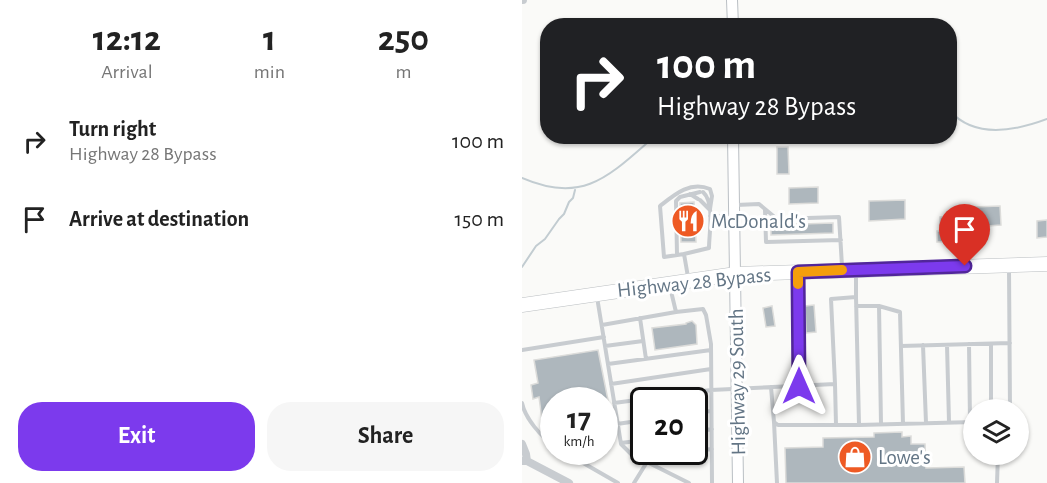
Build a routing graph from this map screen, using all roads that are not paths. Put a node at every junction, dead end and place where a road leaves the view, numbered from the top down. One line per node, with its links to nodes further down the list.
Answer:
1 (732, 0): 2 (main road)
2 (733, 18)
3 (733, 144): 6 (main road, Highway 29 South)
4 (690, 194): 5 (lane); 5 (lane); 11 (lane)
5 (710, 209): 8 (lane); 11 (lane)
6 (735, 210): 7 (lane); 8 (lane); 16 (main road, Highway 29 South)
7 (765, 210): 9 (lane); 9 (lane)
8 (710, 216): 10 (lane)
9 (840, 240): 14 (lane)
10 (684, 254): 11 (lane); 17 (lane)
11 (677, 255)
12 (1047, 264): 13 (highway, Highway 28 Bypass)
13 (1009, 265): 14 (highway, Highway 28 Bypass); 29 (lane)
14 (849, 270): 15 (highway, Highway 28 Bypass); 20 (lane)
15 (798, 272): 16 (highway, Highway 28 Bypass); 43 (lane)
16 (736, 274): 17 (highway, Highway 28 Bypass); 46 (main road, Highway 29 South)
17 (688, 279): 18 (highway, Highway 28 Bypass)
18 (669, 282): 19 (highway, Highway 28 Bypass); 24 (lane)
19 (597, 294): 21 (highway, Highway 28 Bypass); 26 (lane)
20 (856, 297): 22 (lane); 42 (lane)
21 (522, 305)
22 (856, 306): 23 (lane); 62 (lane)
23 (879, 306): 35 (lane); 59 (lane)
24 (676, 312): 25 (lane); 37 (lane)
25 (640, 318): 26 (lane); 28 (lane)
26 (602, 325): 27 (lane)
27 (604, 337): 34 (lane); 36 (lane)
28 (643, 341): 34 (lane); 38 (lane)
29 (1010, 343): 31 (lane); 50 (lane)
30 (969, 344): 31 (lane); 33 (lane); 48 (lane)
31 (991, 344): 49 (lane)
32 (923, 345): 33 (lane); 35 (lane); 58 (lane)
33 (947, 345): 56 (lane)
34 (605, 346): 39 (lane)
35 (901, 346): 60 (lane)
36 (522, 350)
37 (711, 350): 38 (lane); 40 (lane)
38 (646, 359): 39 (lane)
39 (608, 364): 41 (lane)
40 (711, 369): 41 (lane); 47 (lane)
41 (611, 384): 44 (lane)
42 (835, 384): 43 (lane); 61 (lane)
43 (799, 386): 45 (lane)
44 (611, 387)
45 (771, 387): 46 (lane); 55 (lane)
46 (736, 389): 47 (lane); 83 (main road, Highway 29 South)
47 (711, 390): 51 (lane); 54 (lane)
48 (971, 399)
49 (991, 399)
50 (1010, 399)
51 (618, 402)
52 (522, 404): 66 (lane)
53 (708, 411): 54 (lane)
54 (711, 411): 64 (lane)
55 (774, 422): 61 (lane); 84 (lane)
56 (949, 422): 57 (lane); 58 (lane)
57 (963, 422)
58 (926, 423): 60 (lane)
59 (881, 424): 60 (lane); 62 (lane)
60 (903, 424)
61 (836, 425): 62 (lane)
62 (859, 425)
63 (618, 429): 69 (lane)
64 (712, 429): 65 (lane); 71 (lane)
65 (708, 430)
66 (540, 432)
67 (630, 442): 69 (lane)
68 (522, 444): 73 (street)
69 (621, 444): 72 (lane)
70 (708, 449): 71 (lane)
71 (712, 449): 82 (lane)
72 (630, 452)
73 (524, 461): 78 (street)
74 (587, 465): 79 (lane)
75 (645, 465): 80 (lane)
76 (653, 465): 81 (lane)
77 (998, 465): 85 (lane)
78 (569, 483)
79 (618, 483)
80 (633, 483)
81 (689, 483)
82 (712, 483)
83 (738, 483)
84 (777, 483)
85 (997, 483)

